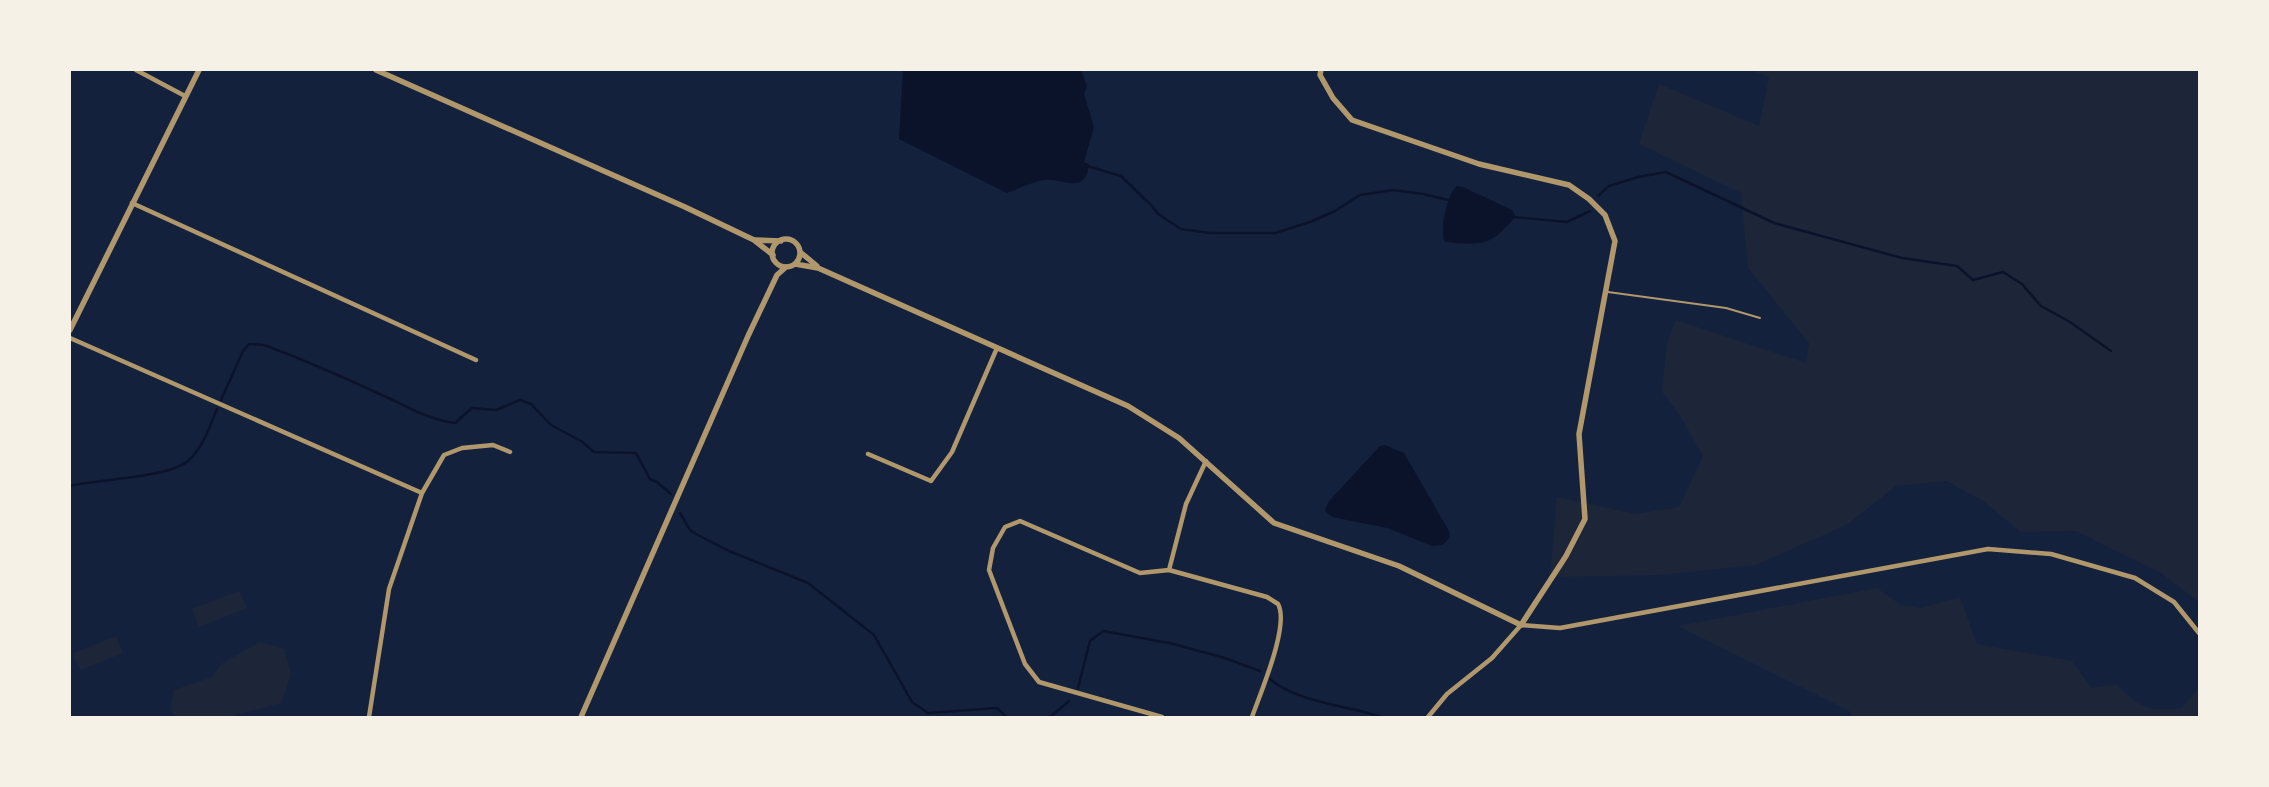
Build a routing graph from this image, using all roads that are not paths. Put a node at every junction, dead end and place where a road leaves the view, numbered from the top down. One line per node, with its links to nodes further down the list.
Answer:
1 (136, 70): 5 (street)
2 (199, 70): 5 (street)
3 (376, 70): 7 (street)
4 (1320, 70): 16 (street)
5 (185, 96): 6 (street)
6 (132, 203): 18 (street); 21 (street)
7 (754, 240): 8 (street); 10 (street)
8 (781, 240): 9 (street); 10 (street)
9 (800, 252): 12 (street); 14 (street)
10 (772, 255): 11 (street)
11 (776, 262): 13 (street); 15 (street)
12 (795, 264): 13 (street); 14 (street)
13 (786, 267): 15 (street)
14 (818, 268): 20 (street)
15 (777, 275): 30 (street)
16 (1605, 292): 17 (lane); 27 (street)
17 (1760, 318)
18 (70, 330)
19 (70, 338): 25 (street)
20 (997, 348): 23 (street); 24 (street)
21 (476, 360)
22 (510, 452): 25 (street)
23 (868, 454)
24 (1206, 461): 26 (street); 27 (street)
25 (422, 493): 29 (street)
26 (1169, 570): 31 (street); 32 (street)
27 (1520, 625): 28 (street); 33 (street)
28 (2199, 633)
29 (369, 717)
30 (580, 717)
31 (1162, 717)
32 (1252, 717)
33 (1428, 717)

